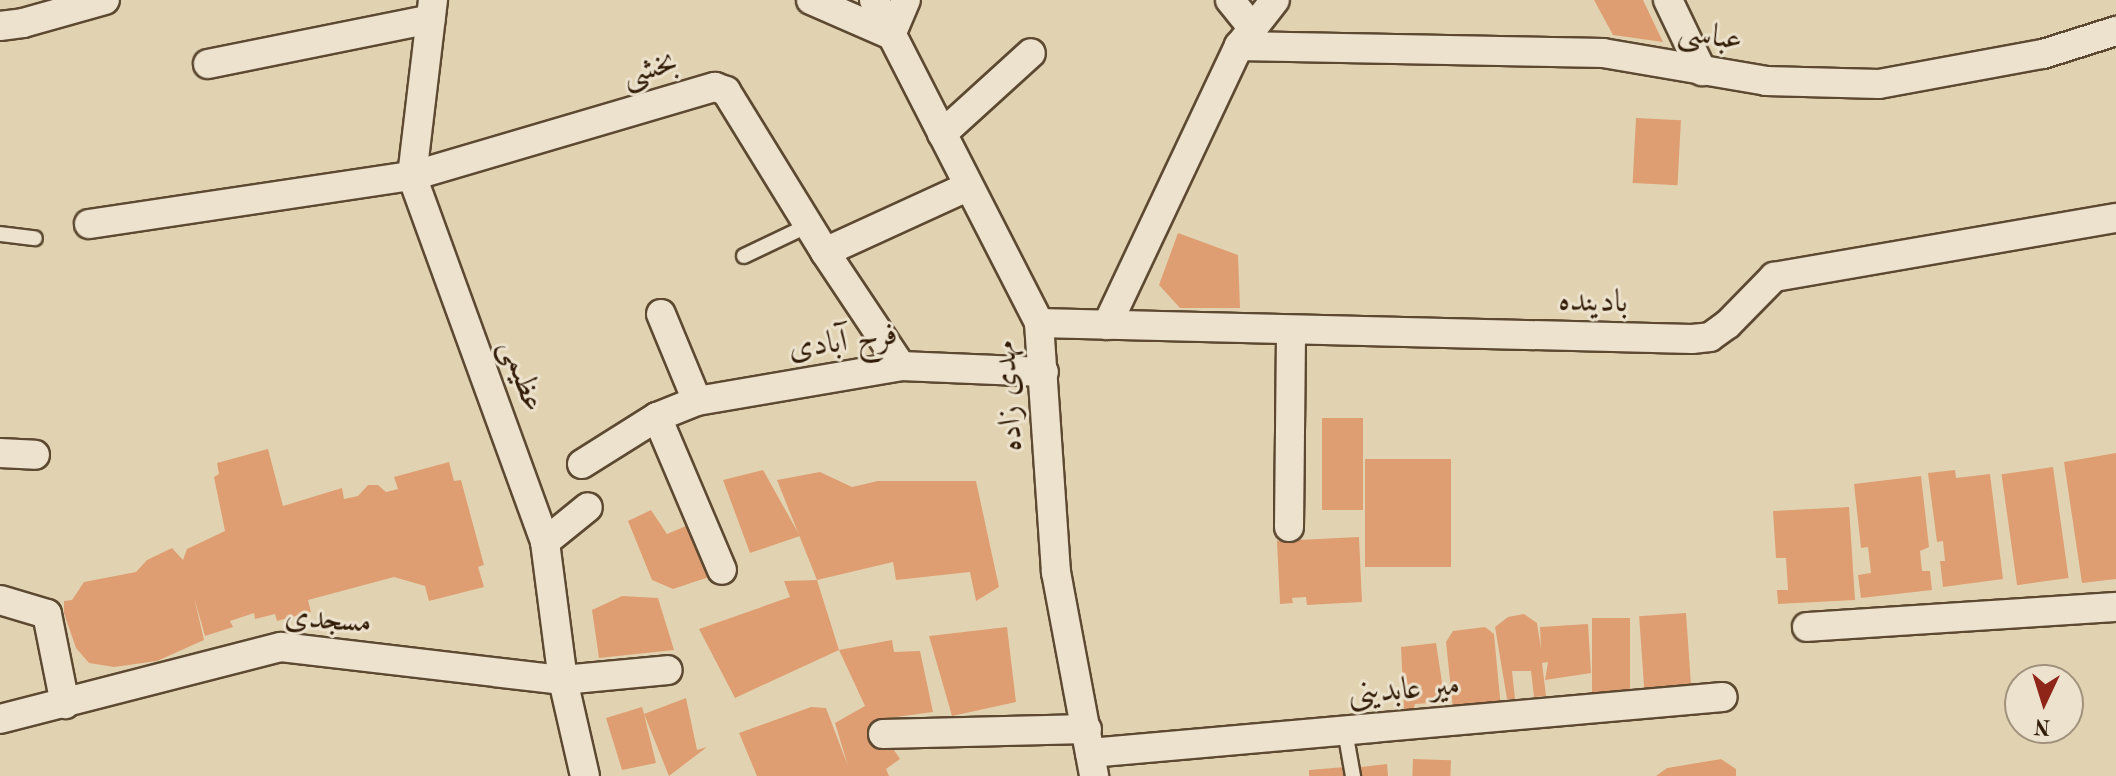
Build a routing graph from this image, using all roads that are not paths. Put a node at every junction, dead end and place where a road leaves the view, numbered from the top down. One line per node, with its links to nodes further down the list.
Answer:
1 (105, 0): 9 (street)
2 (811, 0): 11 (street)
3 (874, 0): 11 (street, مهدی زاده)
4 (906, 0): 11 (street)
5 (1230, 0): 12 (street)
6 (1275, 0): 12 (street)
7 (1668, 0): 15 (street)
8 (432, 9): 14 (street); 17 (street, عظیمی)
9 (0, 26)
10 (2116, 31): 15 (street, عباسی)
11 (891, 35): 16 (street, مهدی زاده)
12 (1246, 37): 15 (street, عباسی); 28 (street)
13 (1031, 53): 16 (street)
14 (208, 64)
15 (1702, 71)
16 (942, 134): 18 (street, مهدی زاده)
17 (412, 176): 20 (street); 21 (street, بخشی); 39 (street, عظیمی)
18 (969, 186): 24 (street); 27 (street, مهدی زاده)
19 (2116, 218): 29 (street, بادینده)
20 (89, 224)
21 (809, 225): 24 (street, بخشی); 25 (lane)
22 (0, 234): 23 (lane)
23 (35, 238)
24 (825, 252): 30 (street, بخشی)
25 (744, 256)
26 (661, 314): 32 (street)
27 (1039, 323): 28 (street, بادینده); 31 (street, مهدی زاده)
28 (1107, 325): 29 (street, بادینده)
29 (1291, 330): 38 (street)
30 (901, 366): 31 (street, فرح آبادی); 32 (street, فرح آبادی)
31 (1044, 372): 51 (street, مهدی زاده)
32 (697, 401): 33 (street, فرح آبادی)
33 (657, 417): 36 (street, فرح آبادی); 40 (street)
34 (0, 453): 35 (street)
35 (35, 455)
36 (582, 464)
37 (588, 507): 39 (street)
38 (1289, 527)
39 (545, 542): 45 (street, عظیمی)
40 (722, 570)
41 (0, 600): 47 (street)
42 (2116, 607): 43 (street)
43 (1807, 627)
44 (668, 670): 45 (street, مسجدی)
45 (563, 680): 47 (street, مسجدی); 52 (street, عظیمی)
46 (1723, 697): 49 (street, میر عابدینی)
47 (65, 704): 48 (street, مسجدی)
48 (0, 719)
49 (1345, 731): 51 (street, میر عابدینی); 53 (lane)
50 (883, 734): 51 (street, میر عابدینی)
51 (1091, 753)
52 (585, 776)
53 (1353, 776)

